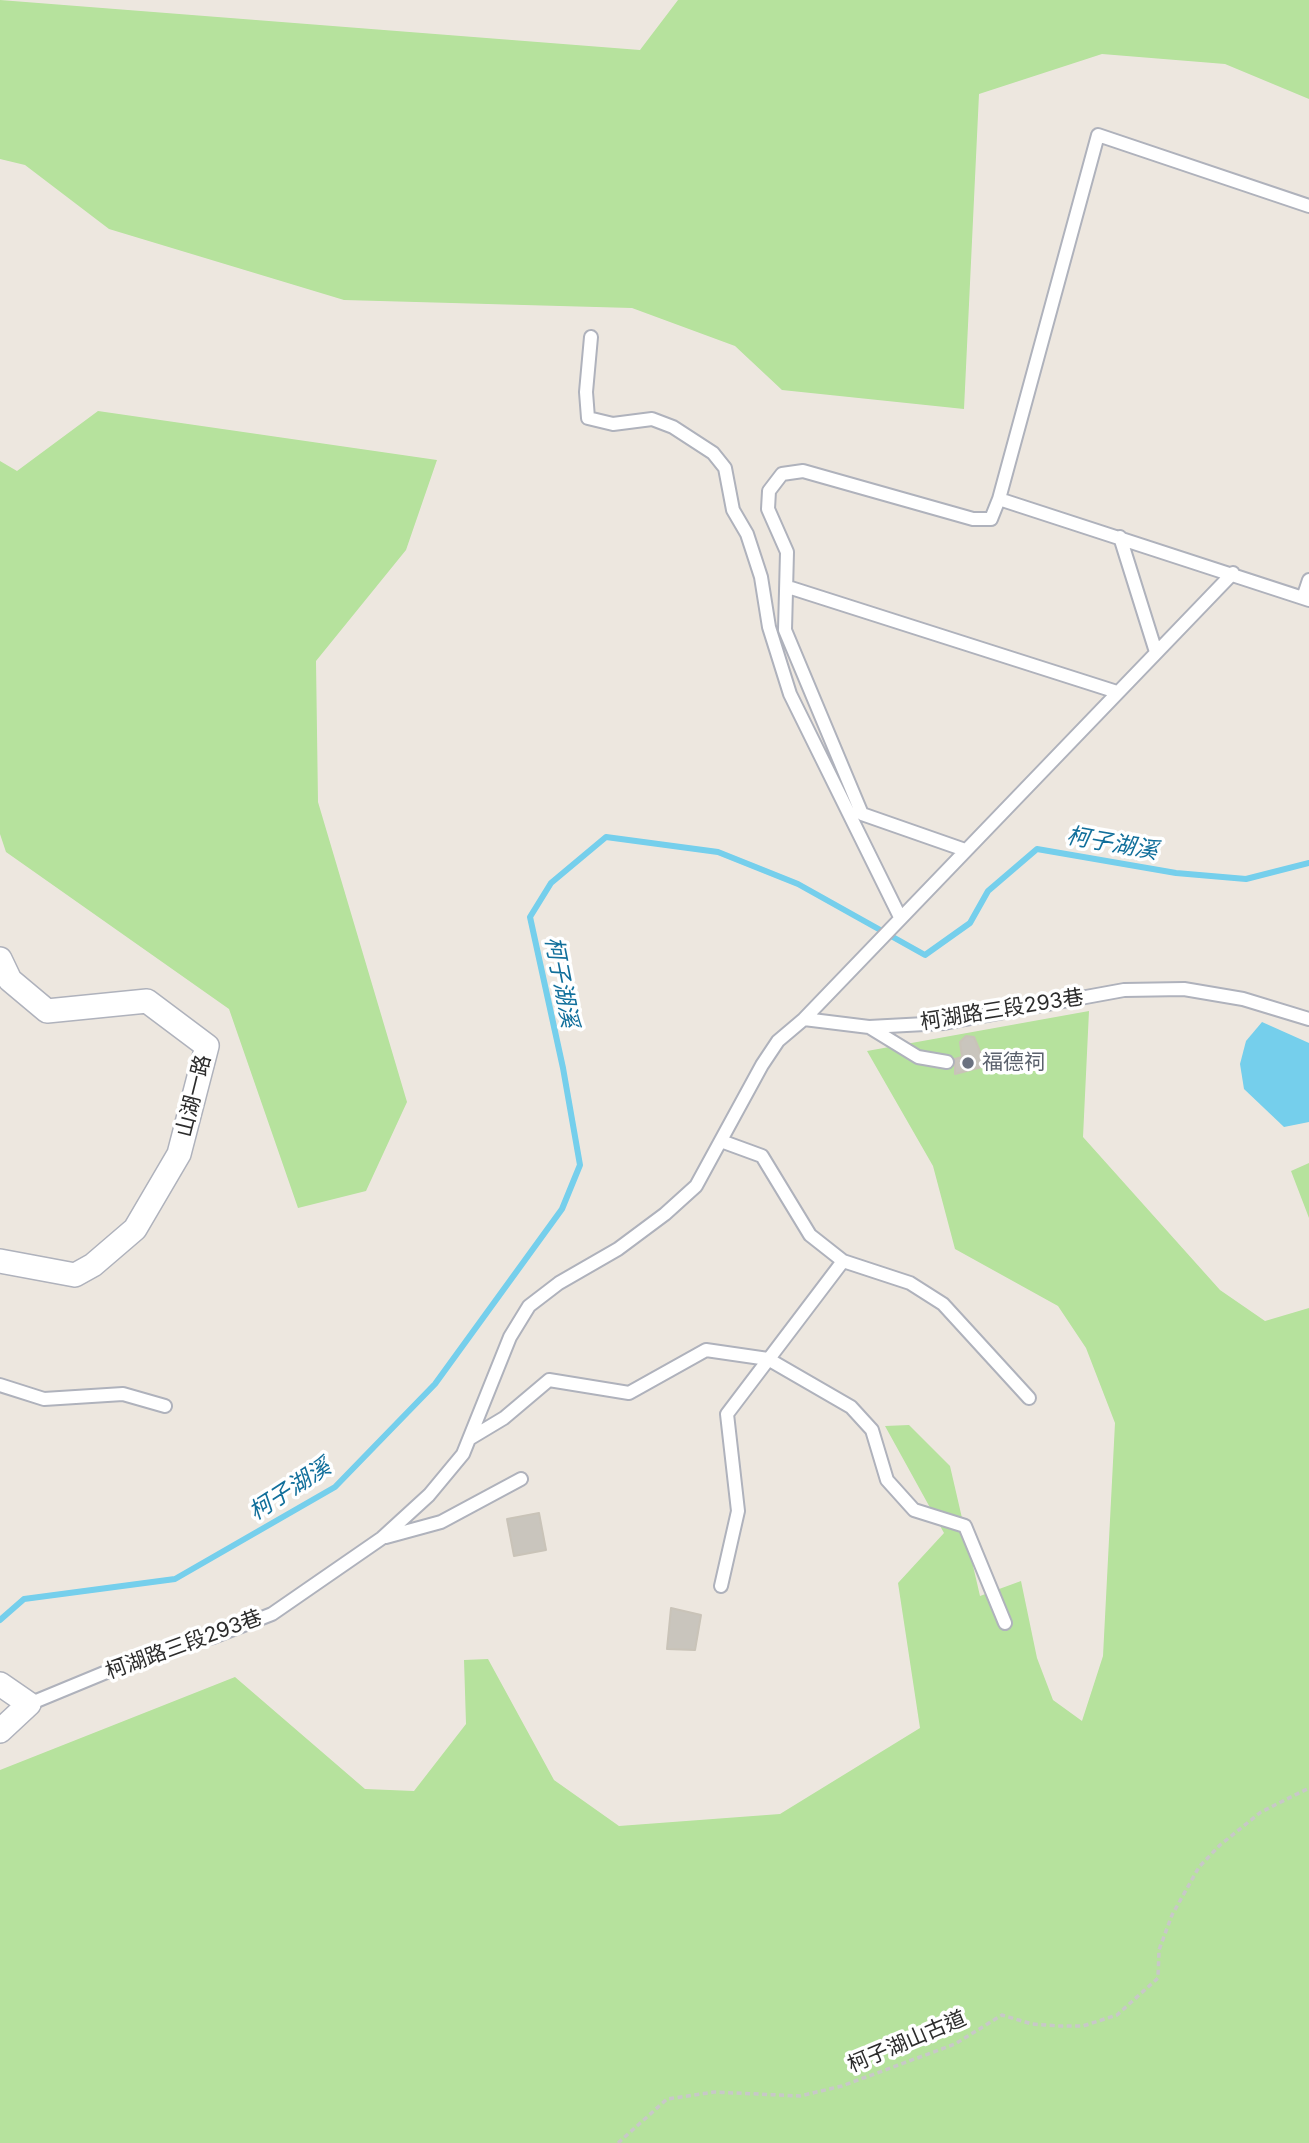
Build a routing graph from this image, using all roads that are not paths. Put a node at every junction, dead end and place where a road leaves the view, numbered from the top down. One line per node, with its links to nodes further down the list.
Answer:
1 (1309, 206): 3 (lane)
2 (592, 337): 12 (lane)
3 (999, 499): 4 (lane); 7 (lane)
4 (1120, 537): 5 (lane); 9 (lane)
5 (1233, 573): 8 (lane); 9 (lane)
6 (1309, 580): 8 (lane)
7 (788, 587): 10 (lane); 11 (lane)
8 (1306, 599)
9 (1156, 652): 10 (lane)
10 (1117, 692): 11 (lane)
11 (965, 850): 12 (lane)
12 (900, 917): 14 (lane)
13 (0, 959): 19 (street, 山湖一路)
14 (804, 1019): 16 (lane, 柯湖路三段293巷); 18 (lane, 柯湖路三段293巷)
15 (1309, 1019): 16 (lane, 柯湖路三段293巷)
16 (869, 1027): 17 (lane)
17 (947, 1062)
18 (721, 1141): 20 (lane); 25 (lane, 柯湖路三段293巷)
19 (0, 1261)
20 (843, 1261): 21 (lane); 23 (lane)
21 (768, 1359): 25 (lane); 28 (lane); 29 (lane)
22 (0, 1385): 24 (lane)
23 (1029, 1398)
24 (165, 1406)
25 (468, 1439): 27 (lane, 柯湖路三段293巷)
26 (521, 1479): 27 (lane)
27 (383, 1538): 31 (lane, 柯湖路三段293巷)
28 (721, 1587)
29 (1005, 1623)
30 (0, 1684): 31 (street)
31 (29, 1703): 32 (street)
32 (0, 1731)

